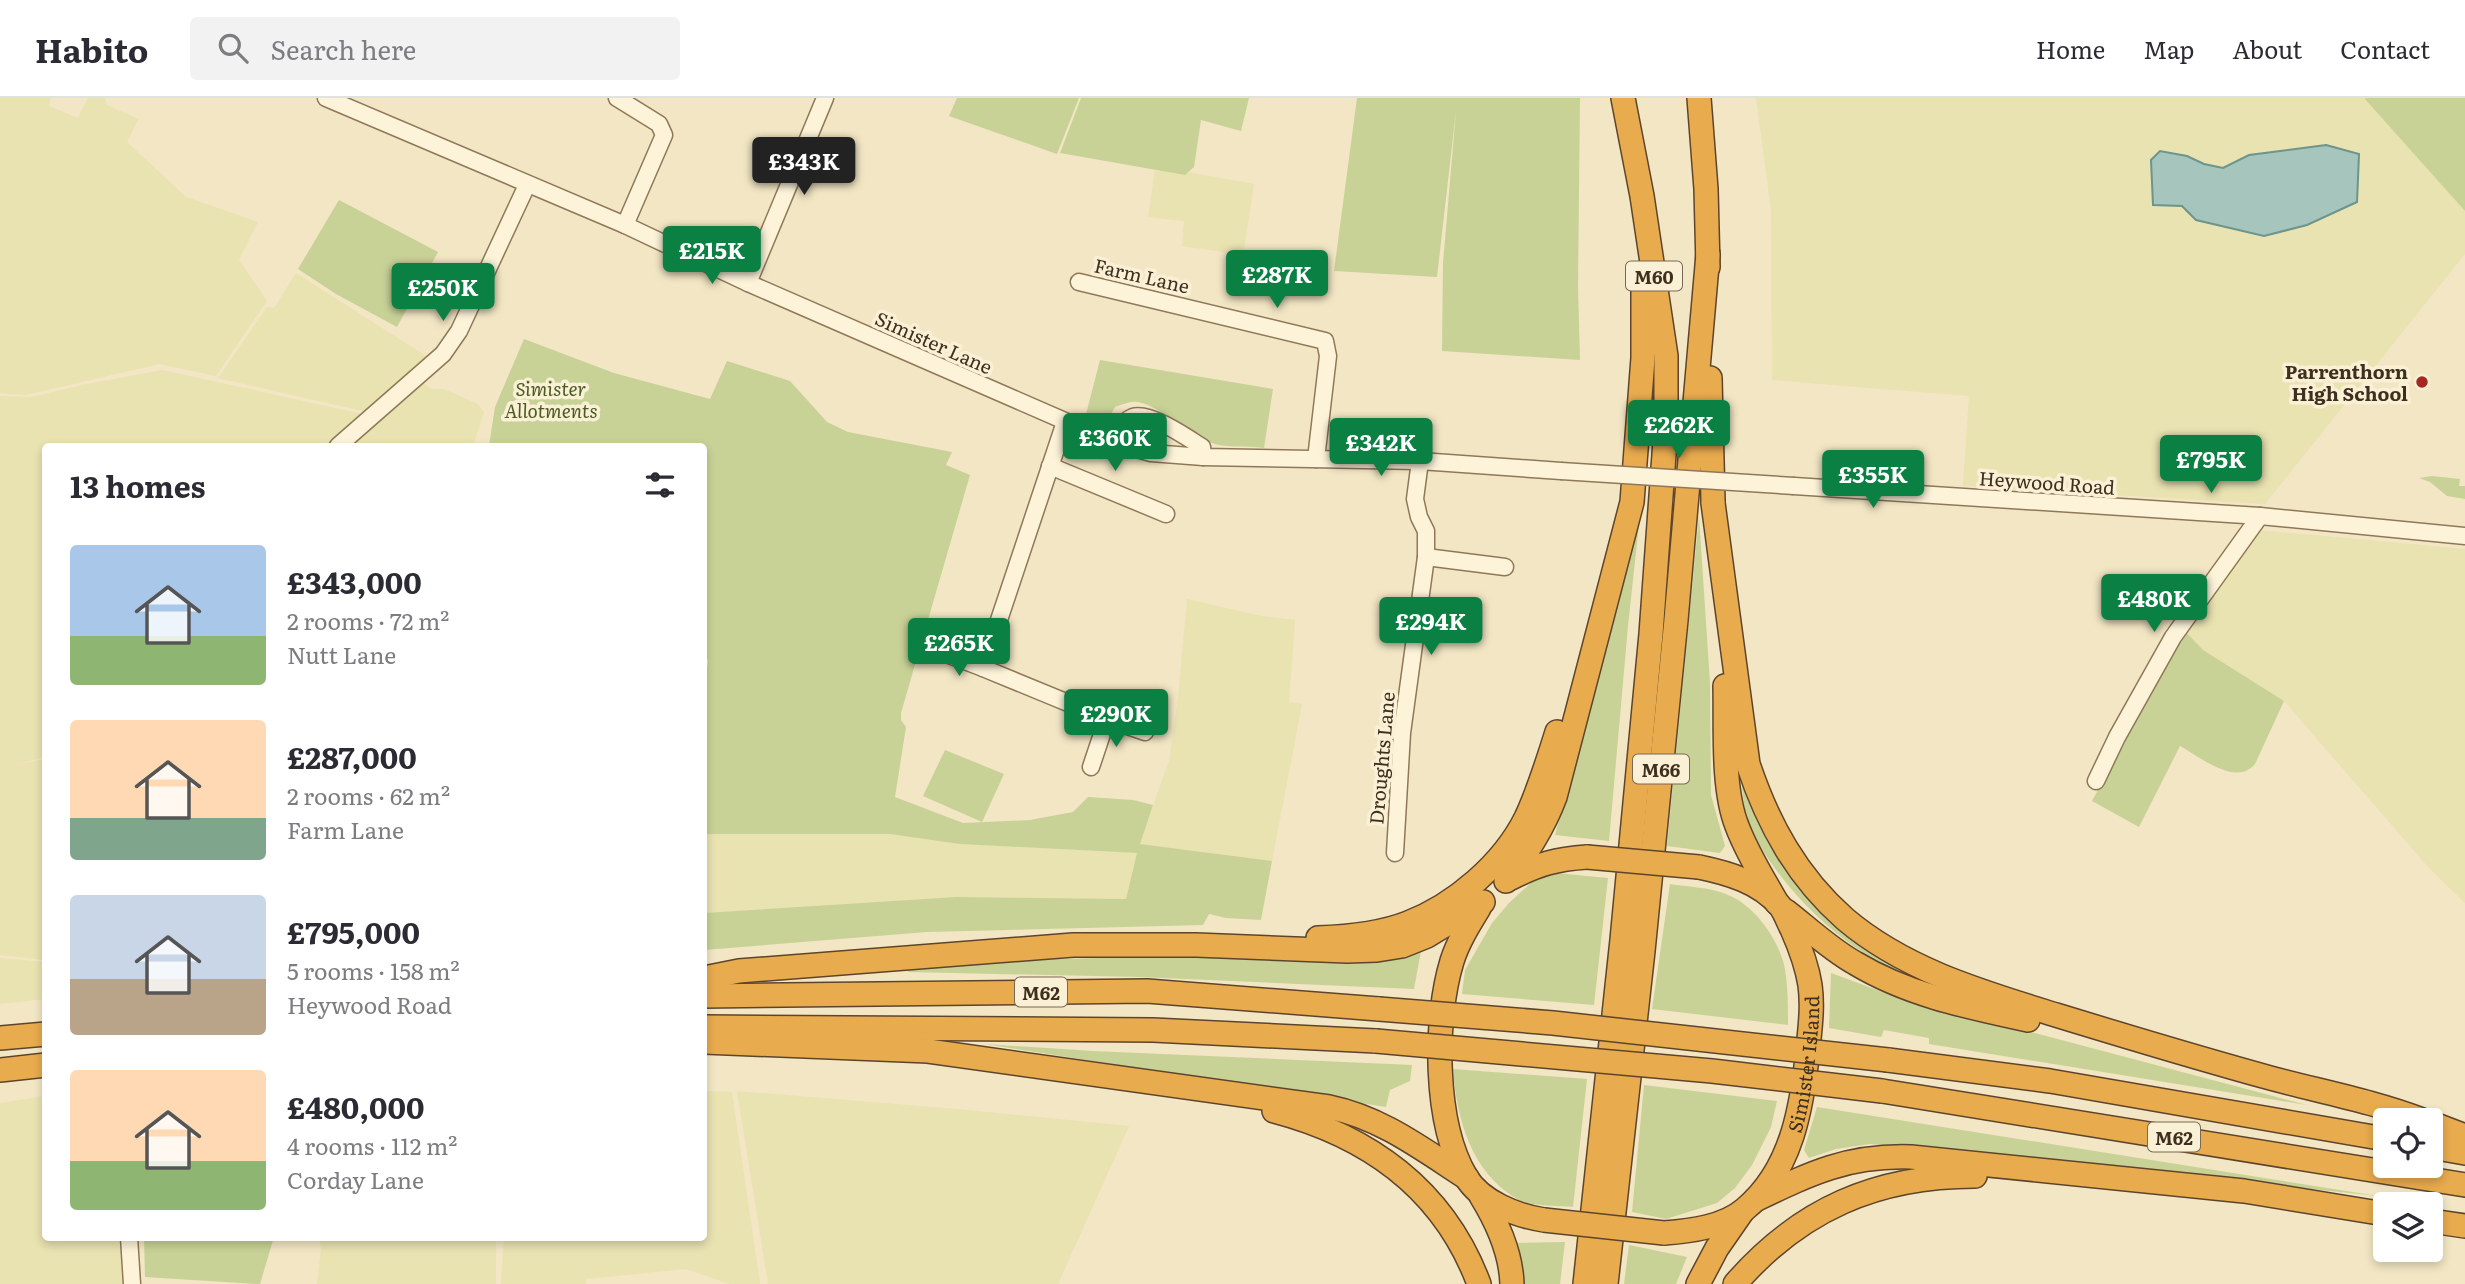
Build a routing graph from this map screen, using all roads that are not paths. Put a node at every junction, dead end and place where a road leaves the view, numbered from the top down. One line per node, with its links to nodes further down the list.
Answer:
1 (326, 98): 6 (street, Simister Lane)
2 (617, 98): 9 (street)
3 (825, 98): 11 (street)
4 (1623, 98): 8 (highway, M60)
5 (1699, 98): 10 (highway, M60)
6 (354, 104): 7 (street, Simister Lane)
7 (527, 185): 9 (street, Simister Lane); 16 (street)
8 (1642, 196): 13 (highway, M60); 28 (highway)
9 (625, 225): 11 (street, Simister Lane)
10 (1708, 254): 22 (highway); 68 (highway, M66)
11 (748, 282): 14 (street, Simister Lane)
12 (1079, 282): 18 (street, Farm Lane)
13 (1666, 356): 67 (highway, M66)
14 (1065, 422): 15 (street, Simister Lane); 20 (street)
15 (1113, 442): 17 (street, Simister Lane); 17 (street)
16 (341, 443)
17 (1203, 457): 18 (street, Simister Lane)
18 (1316, 459): 19 (street, Simister Lane)
19 (1420, 461): 21 (street, Simister Lane); 26 (street, Droughts Lane)
20 (1050, 466): 23 (street); 30 (street)
21 (1561, 471): 24 (street, Heywood Road, bridge)
22 (1713, 503): 38 (highway, Simister Island); 46 (highway)
23 (1166, 514)
24 (2260, 516): 25 (street, Heywood Road); 34 (street)
25 (2465, 536)
26 (1426, 557): 27 (street); 35 (street, Droughts Lane)
27 (1505, 567)
28 (1612, 580): 36 (highway); 39 (highway)
29 (949, 655): 30 (street)
30 (983, 668): 31 (street)
31 (1107, 719): 32 (street); 33 (street)
32 (1145, 732)
33 (1091, 767)
34 (2096, 781)
35 (1395, 853)
36 (1506, 881): 37 (highway); 38 (highway, bridge)
37 (1482, 902): 39 (highway); 56 (highway)
38 (1780, 905): 46 (highway); 59 (highway, Simister Island)
39 (1196, 945): 40 (highway)
40 (707, 977)
41 (707, 996): 53 (highway, M62, bridge)
42 (707, 1027): 57 (highway, M62, bridge)
43 (42, 1034): 44 (highway)
44 (0, 1038)
45 (707, 1042): 49 (highway)
46 (2195, 1057): 50 (highway)
47 (42, 1065): 48 (highway)
48 (0, 1070)
49 (1180, 1086): 56 (highway); 65 (highway)
50 (2379, 1108)
51 (2443, 1128): 52 (highway)
52 (2465, 1136)
53 (2373, 1137)
54 (2443, 1149): 55 (highway)
55 (2465, 1153)
56 (1472, 1183): 59 (highway, bridge); 66 (highway)
57 (2465, 1185)
58 (2244, 1191): 59 (highway); 60 (highway); 70 (highway)
59 (1749, 1206): 69 (highway, Simister Island)
60 (2373, 1212)
61 (2443, 1223): 62 (highway)
62 (2465, 1226)
63 (129, 1241): 64 (street)
64 (132, 1284)
65 (1479, 1284)
66 (1512, 1284)
67 (1585, 1284)
68 (1606, 1284)
69 (1698, 1284)
70 (1735, 1284)

